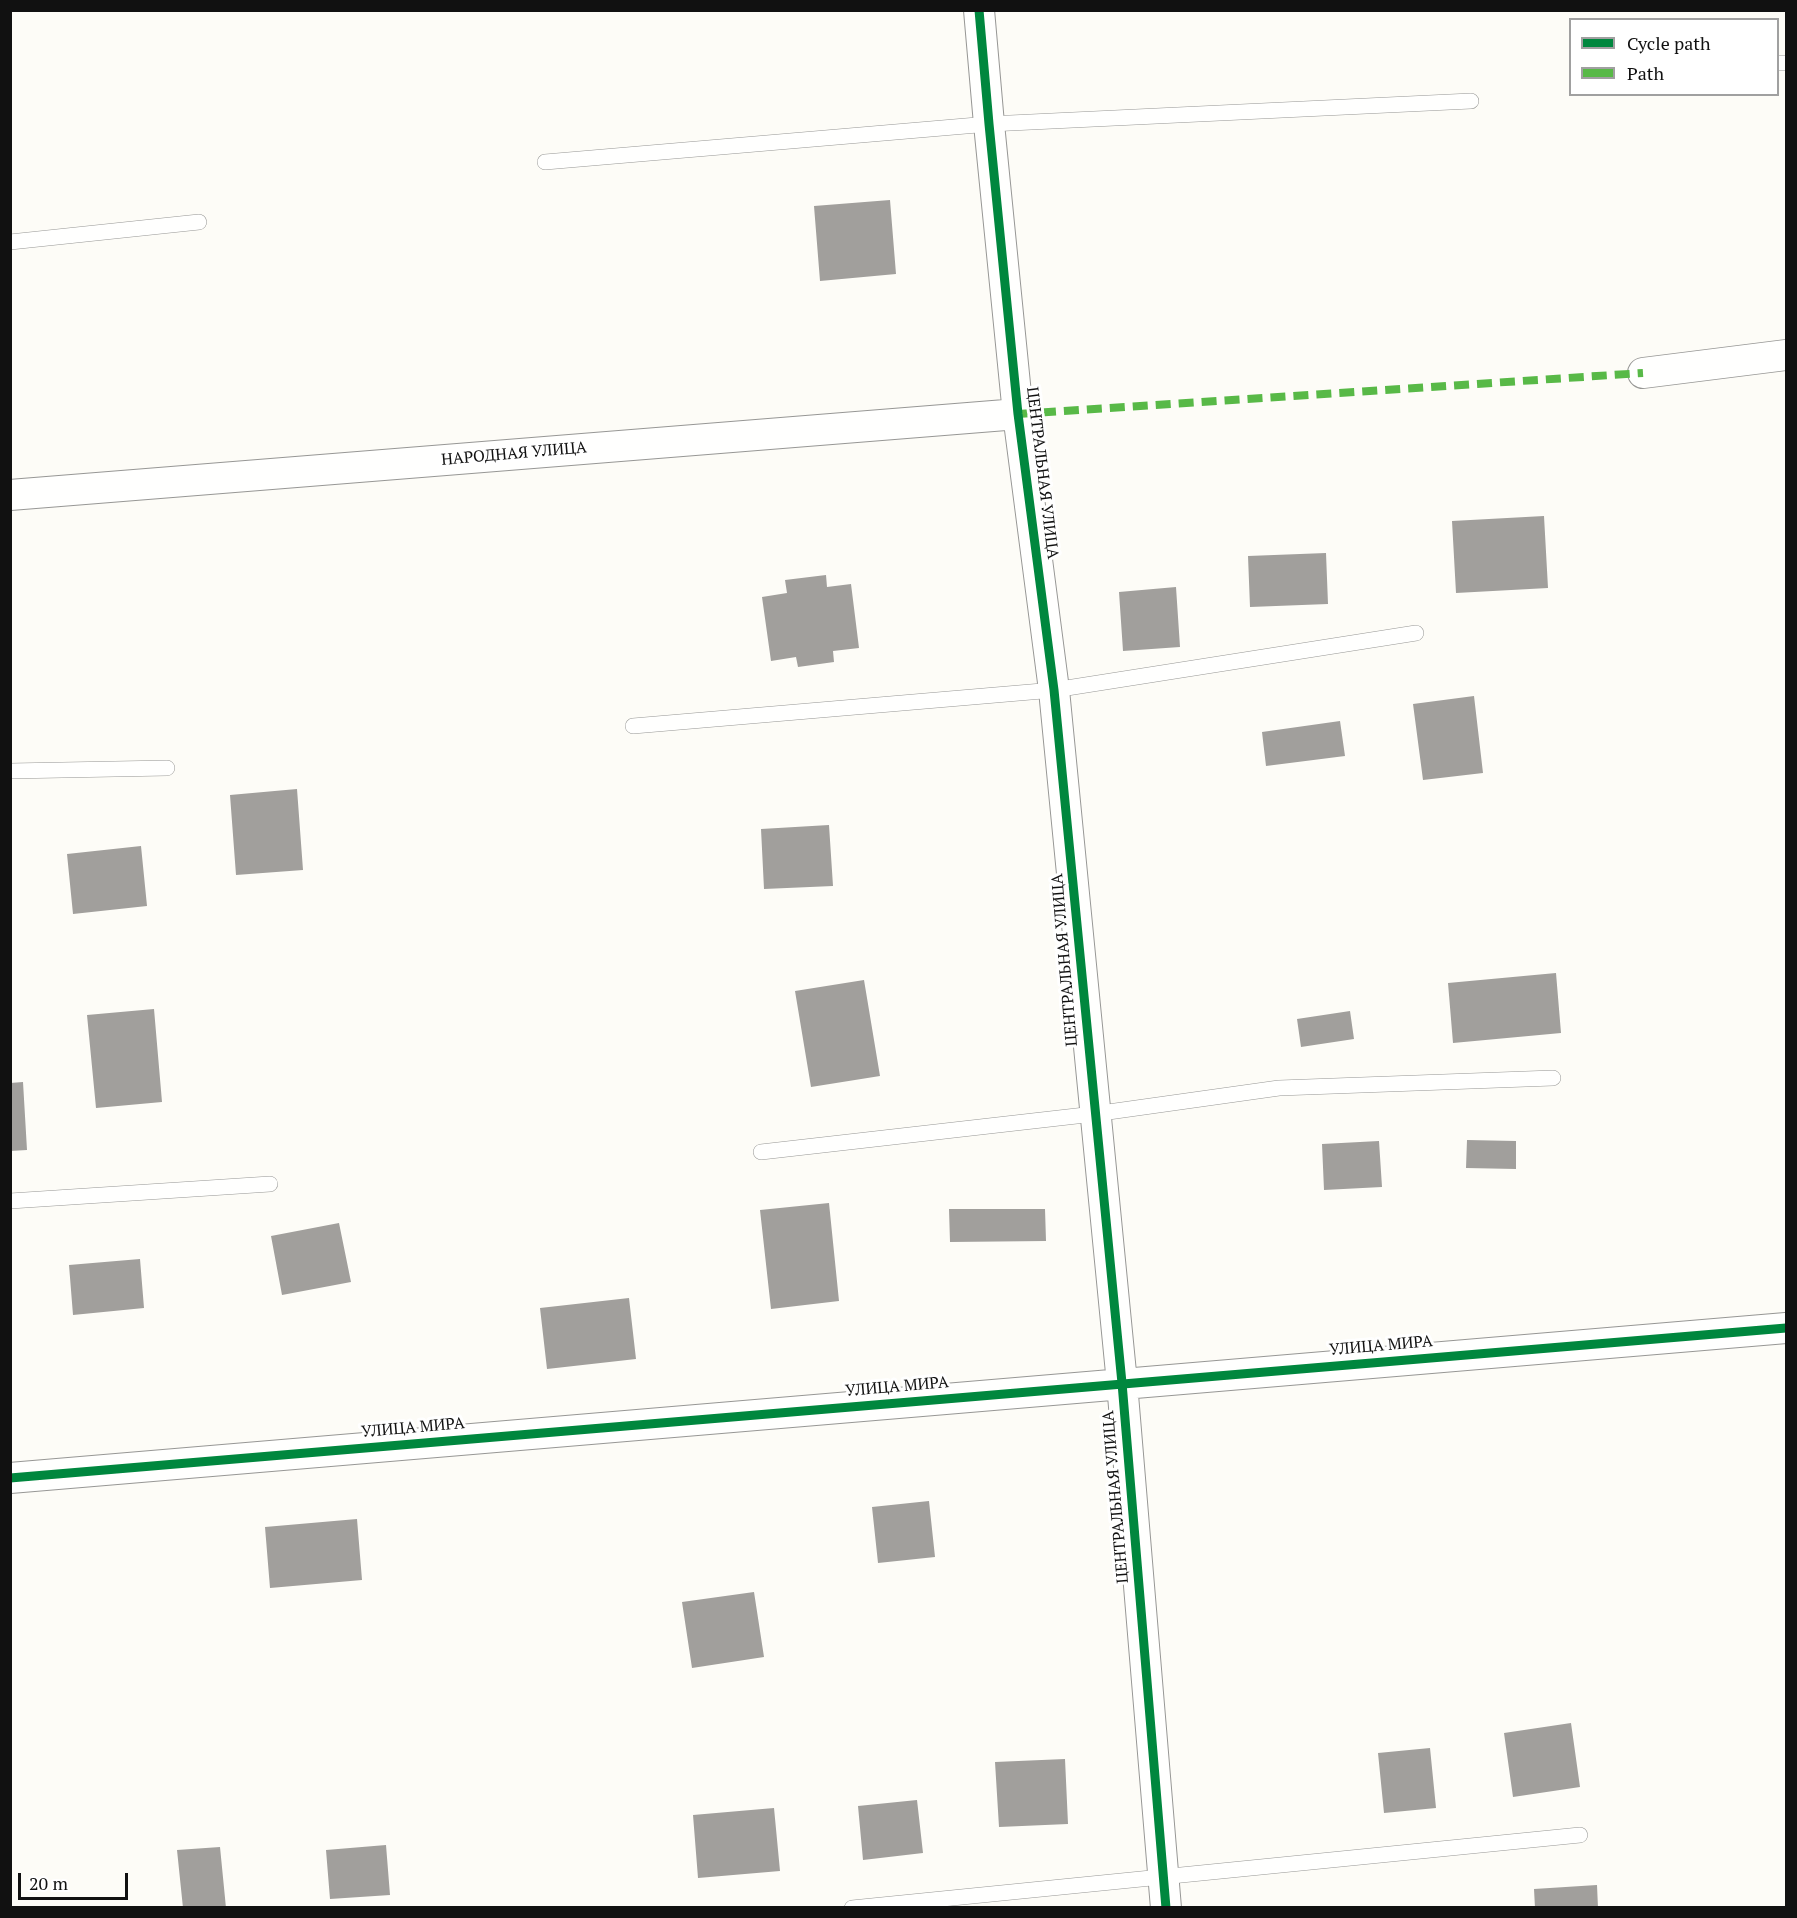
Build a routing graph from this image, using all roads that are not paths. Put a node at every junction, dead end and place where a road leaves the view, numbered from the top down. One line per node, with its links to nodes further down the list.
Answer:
1 (979, 10): 3 (street, ЦЕНТРАЛЬНАЯ УЛИЦА)
2 (1471, 101): 3 (lane)
3 (988, 124): 4 (lane); 9 (street, ЦЕНТРАЛЬНАЯ УЛИЦА)
4 (545, 162)
5 (199, 222): 6 (lane)
6 (10, 242)
7 (1786, 355): 8 (street)
8 (1642, 373)
9 (1018, 414): 10 (street, НАРОДНАЯ УЛИЦА); 12 (street, ЦЕНТРАЛЬНАЯ УЛИЦА)
10 (10, 495)
11 (1416, 633): 12 (lane)
12 (1054, 690): 13 (lane); 17 (street, ЦЕНТРАЛЬНАЯ УЛИЦА)
13 (633, 726)
14 (167, 768): 15 (lane)
15 (10, 771)
16 (1553, 1078): 17 (lane)
17 (1094, 1114): 18 (lane); 22 (street, ЦЕНТРАЛЬНАЯ УЛИЦА)
18 (761, 1152)
19 (270, 1184): 20 (lane)
20 (10, 1201)
21 (1786, 1328): 22 (street, УЛИЦА МИРА)
22 (1122, 1383): 23 (street, УЛИЦА МИРА); 25 (street, ЦЕНТРАЛЬНАЯ УЛИЦА)
23 (10, 1478)
24 (1580, 1835): 25 (lane)
25 (1163, 1876): 26 (lane); 27 (street, ЦЕНТРАЛЬНАЯ УЛИЦА)
26 (852, 1908)
27 (1166, 1908)

